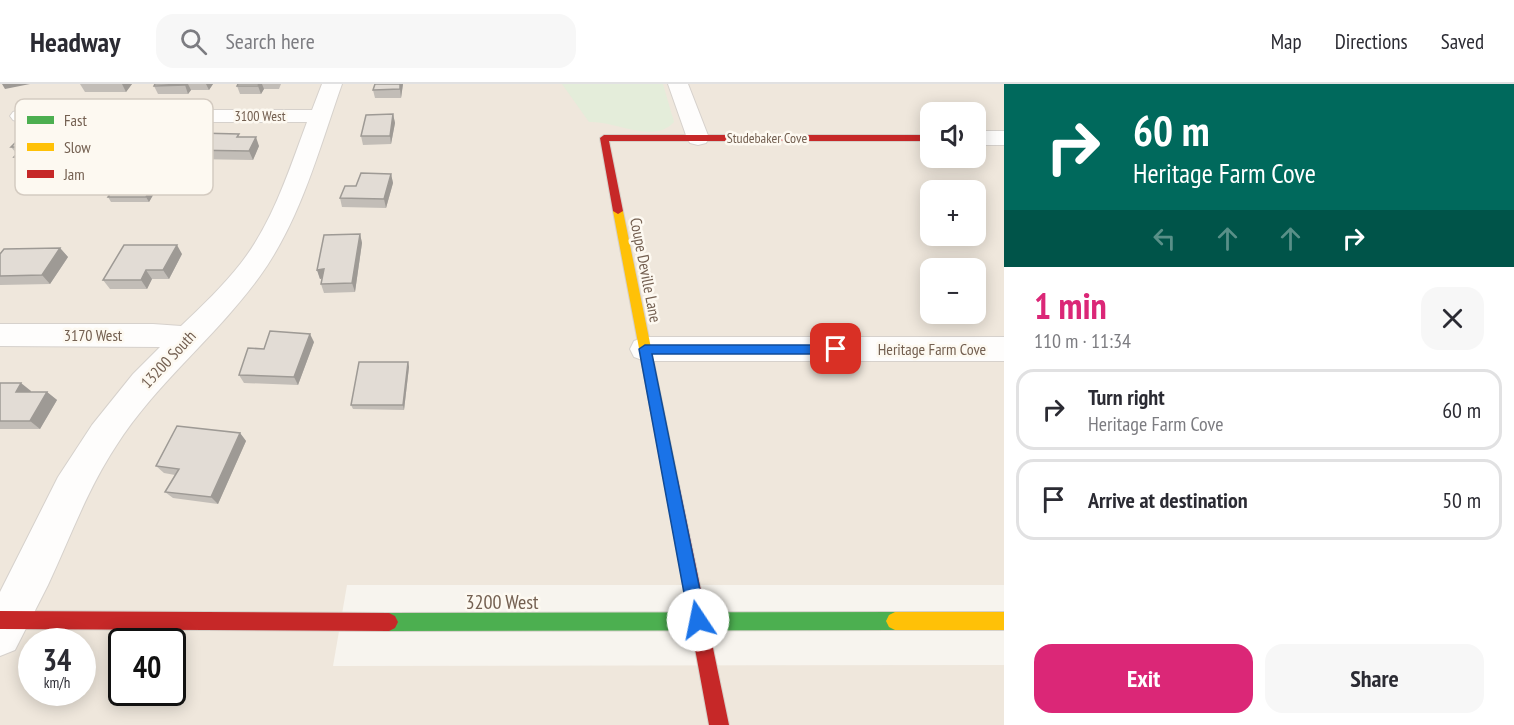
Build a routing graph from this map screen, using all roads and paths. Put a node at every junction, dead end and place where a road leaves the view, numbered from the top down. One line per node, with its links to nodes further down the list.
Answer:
1 (332, 84): 4 (street, 13200 South)
2 (678, 84): 6 (street)
3 (213, 116): 4 (street, 3100 West)
4 (320, 116): 11 (street, 13200 South)
5 (604, 138): 6 (street, Studebaker Cove); 12 (street, Coupe Deville Lane)
6 (699, 138): 7 (street, Studebaker Cove)
7 (920, 138)
8 (986, 138): 9 (street)
9 (1004, 138)
10 (0, 335): 11 (street, 3170 West)
11 (187, 338): 16 (street, 13200 South)
12 (645, 349): 13 (street, Heritage Farm Cove); 14 (street, Coupe Deville Lane)
13 (1004, 349)
14 (698, 620): 15 (street, 3200 West); 16 (street, 3200 West); 17 (street, Coupe Deville Lane)
15 (1004, 621)
16 (2, 625)
17 (719, 725)

